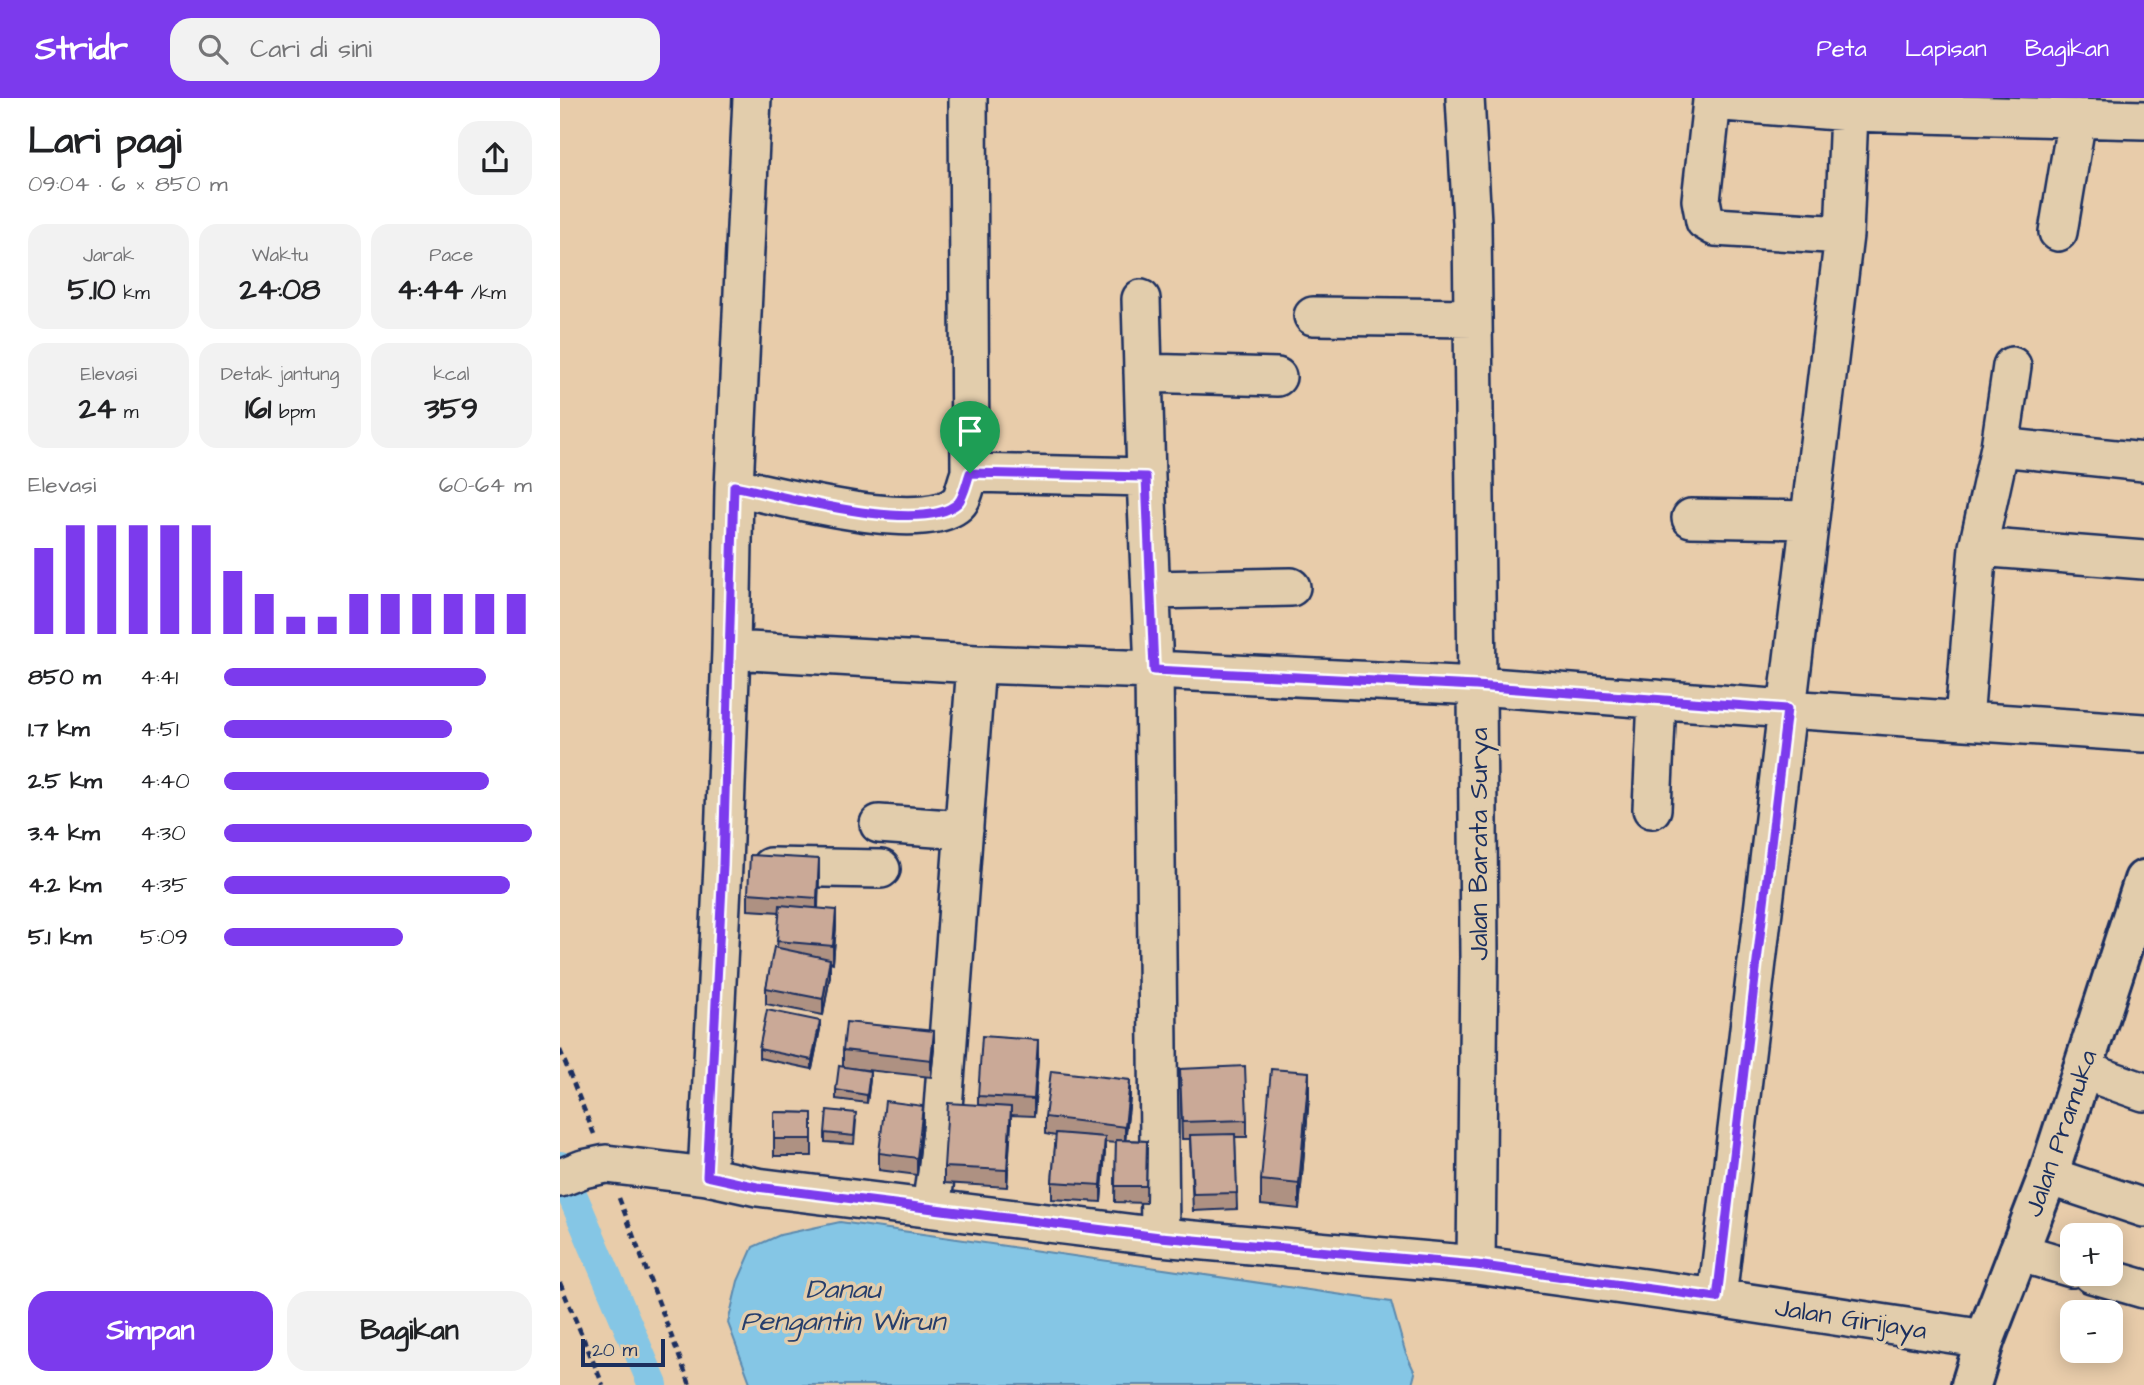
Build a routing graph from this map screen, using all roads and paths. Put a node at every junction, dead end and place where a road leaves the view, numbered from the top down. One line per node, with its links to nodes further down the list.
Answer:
1 (752, 98): 20 (street)
2 (968, 98): 18 (street)
3 (1465, 98): 12 (street, Jalan Barata Surya)
4 (1712, 100): 5 (street); 9 (street)
5 (1849, 112): 6 (street); 9 (street)
6 (2077, 118): 7 (street); 8 (street)
7 (2144, 120)
8 (2059, 232)
9 (1844, 235): 22 (street)
10 (1141, 299): 14 (street)
11 (1313, 316): 12 (street)
12 (1473, 318): 30 (street, Jalan Barata Surya)
13 (2012, 366): 16 (street)
14 (1143, 373): 15 (street); 19 (street)
15 (1277, 377)
16 (2000, 447): 17 (street); 23 (street)
17 (2144, 462)
18 (970, 473): 19 (street); 20 (street)
19 (1146, 477): 26 (street)
20 (734, 486): 27 (street)
21 (1691, 518): 22 (street)
22 (1809, 520): 32 (street)
23 (1978, 547): 24 (street); 33 (street)
24 (2144, 560)
25 (1291, 587): 26 (street)
26 (1152, 590): 29 (street)
27 (731, 650): 28 (street); 38 (street)
28 (976, 664): 29 (street); 37 (street)
29 (1154, 670): 30 (street); 49 (street)
30 (1476, 686): 31 (street); 52 (street, Jalan Barata Surya)
31 (1657, 698): 32 (street); 35 (street)
32 (1787, 709): 33 (street); 56 (street)
33 (1964, 720): 34 (street)
34 (2144, 733)
35 (1652, 809)
36 (879, 824): 37 (street)
37 (964, 830): 47 (street)
38 (723, 866): 39 (street); 46 (street)
39 (881, 869)
40 (2144, 880): 42 (main road, Jalan Pramuka)
41 (560, 1050): 44 (path)
42 (2082, 1070): 43 (street); 45 (main road, Jalan Pramuka)
43 (2144, 1092)
44 (583, 1170): 46 (street); 59 (path)
45 (2048, 1175): 48 (street); 50 (main road, Jalan Pramuka)
46 (707, 1176): 47 (street)
47 (931, 1208): 49 (street)
48 (2144, 1208)
49 (1160, 1237): 52 (street)
50 (2018, 1252): 51 (street); 57 (main road, Jalan Pramuka)
51 (2060, 1264)
52 (1476, 1265): 56 (street)
53 (560, 1283): 58 (path)
54 (2123, 1283): 55 (street)
55 (2144, 1289)
56 (1717, 1298): 57 (street, Jalan Girijaya)
57 (1985, 1339): 60 (main road, Jalan Pramuka)
58 (603, 1385)
59 (690, 1385)
60 (1971, 1385)

